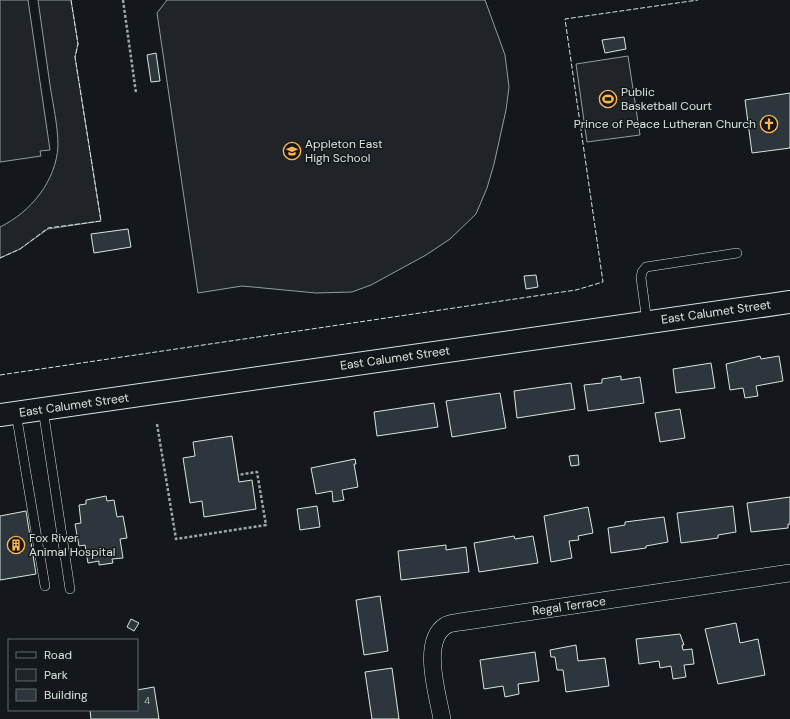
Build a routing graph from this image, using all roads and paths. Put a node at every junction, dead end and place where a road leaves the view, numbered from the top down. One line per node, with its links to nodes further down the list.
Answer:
1 (123, 0): 2 (path)
2 (136, 93)
3 (737, 253): 5 (lane)
4 (790, 302): 5 (main road, East Calumet Street)
5 (647, 322): 6 (main road, East Calumet Street)
6 (43, 409): 7 (main road, East Calumet Street); 12 (lane)
7 (8, 414): 11 (lane)
8 (157, 424): 9 (path)
9 (238, 475)
10 (790, 573): 13 (street, Regal Terrace)
11 (45, 586)
12 (70, 589)
13 (442, 719)

